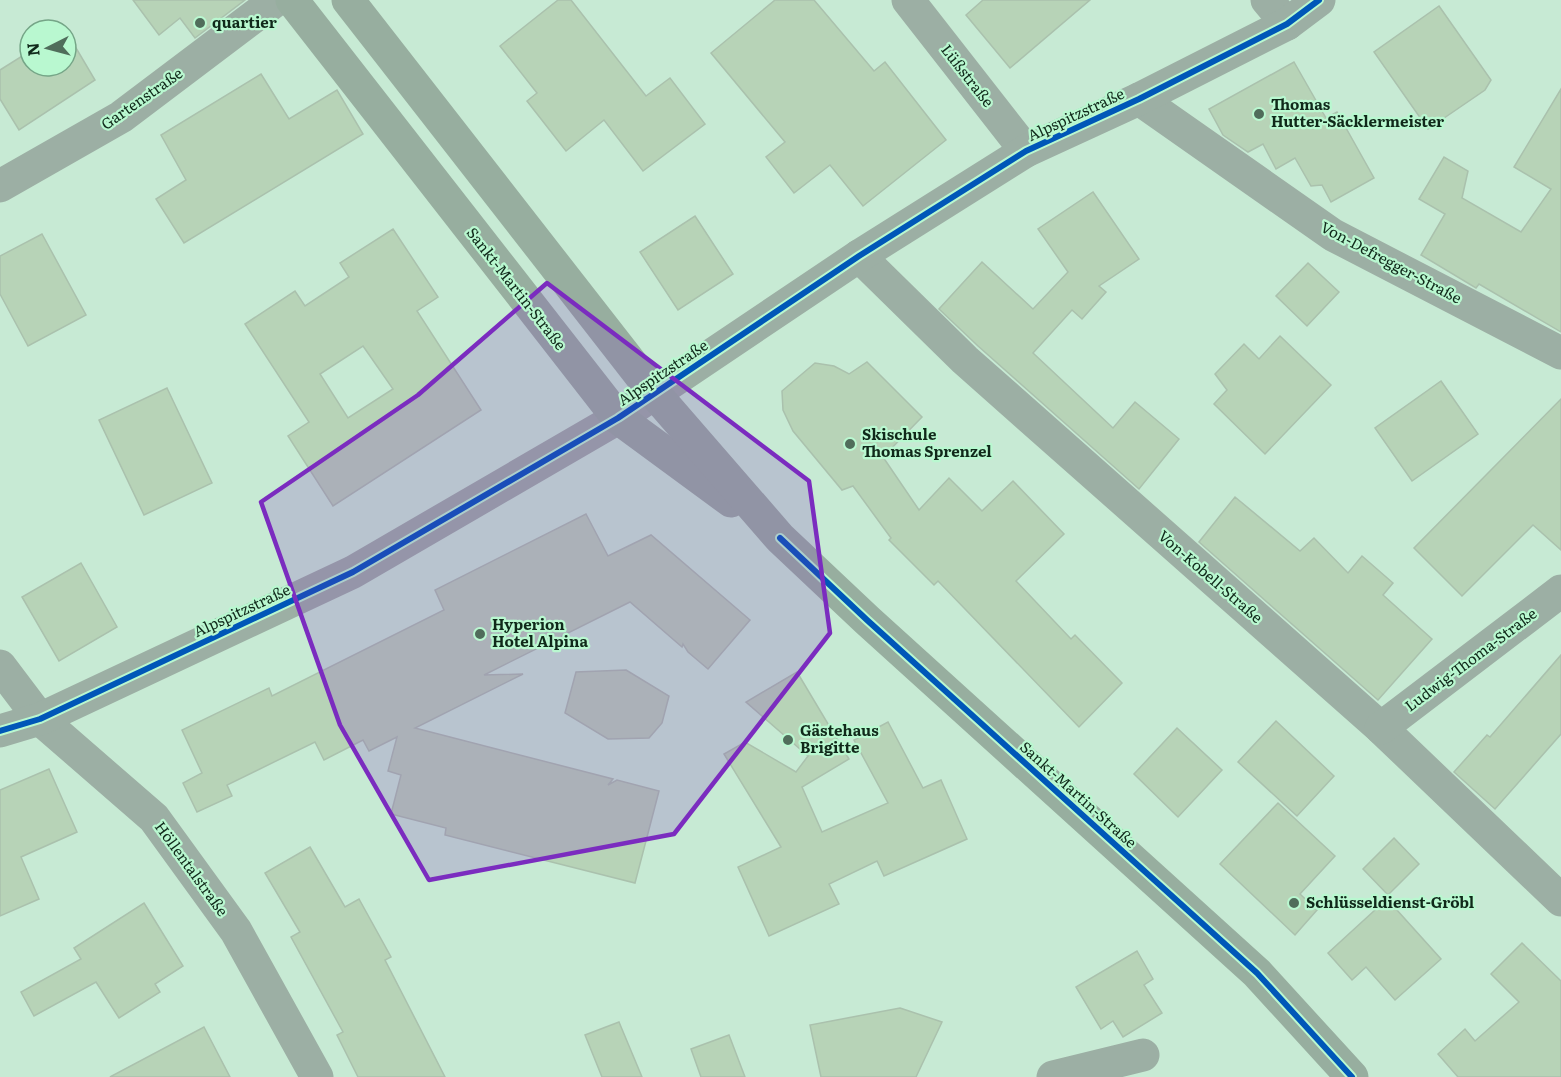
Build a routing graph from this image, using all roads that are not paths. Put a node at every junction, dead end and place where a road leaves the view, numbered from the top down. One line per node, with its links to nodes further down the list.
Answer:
1 (276, 0): 9 (street, Gartenstraße)
2 (292, 0): 13 (main road, Sankt-Martin-Straße)
3 (348, 0): 12 (main road, Sankt-Martin-Straße)
4 (909, 0): 8 (street, Lüßstraße)
5 (1319, 0): 6 (street, Alpspitzstraße)
6 (1277, 12): 7 (street, Alpspitzstraße)
7 (1139, 99): 8 (street, Alpspitzstraße); 11 (street, Von-Defregger-Straße)
8 (1026, 151): 10 (street, Alpspitzstraße)
9 (0, 186)
10 (859, 256): 12 (street, Alpspitzstraße); 18 (street, Von-Kobell-Straße)
11 (1561, 352)
12 (655, 394): 13 (street, Alpspitzstraße); 14 (main road, Sankt-Martin-Straße)
13 (618, 418): 14 (main road, Sankt-Martin-Straße); 17 (street, Alpspitzstraße)
14 (780, 537): 24 (main road, Sankt-Martin-Straße)
15 (1561, 591): 18 (street, Ludwig-Thoma-Straße)
16 (0, 666): 17 (street, Höllentalstraße)
17 (40, 720): 19 (street, Alpspitzstraße); 22 (street, Höllentalstraße)
18 (1381, 728): 20 (street, Von-Kobell-Straße)
19 (0, 731)
20 (1561, 900)
21 (1143, 1055): 23 (street)
22 (317, 1077)
23 (1053, 1077)
24 (1352, 1077)

